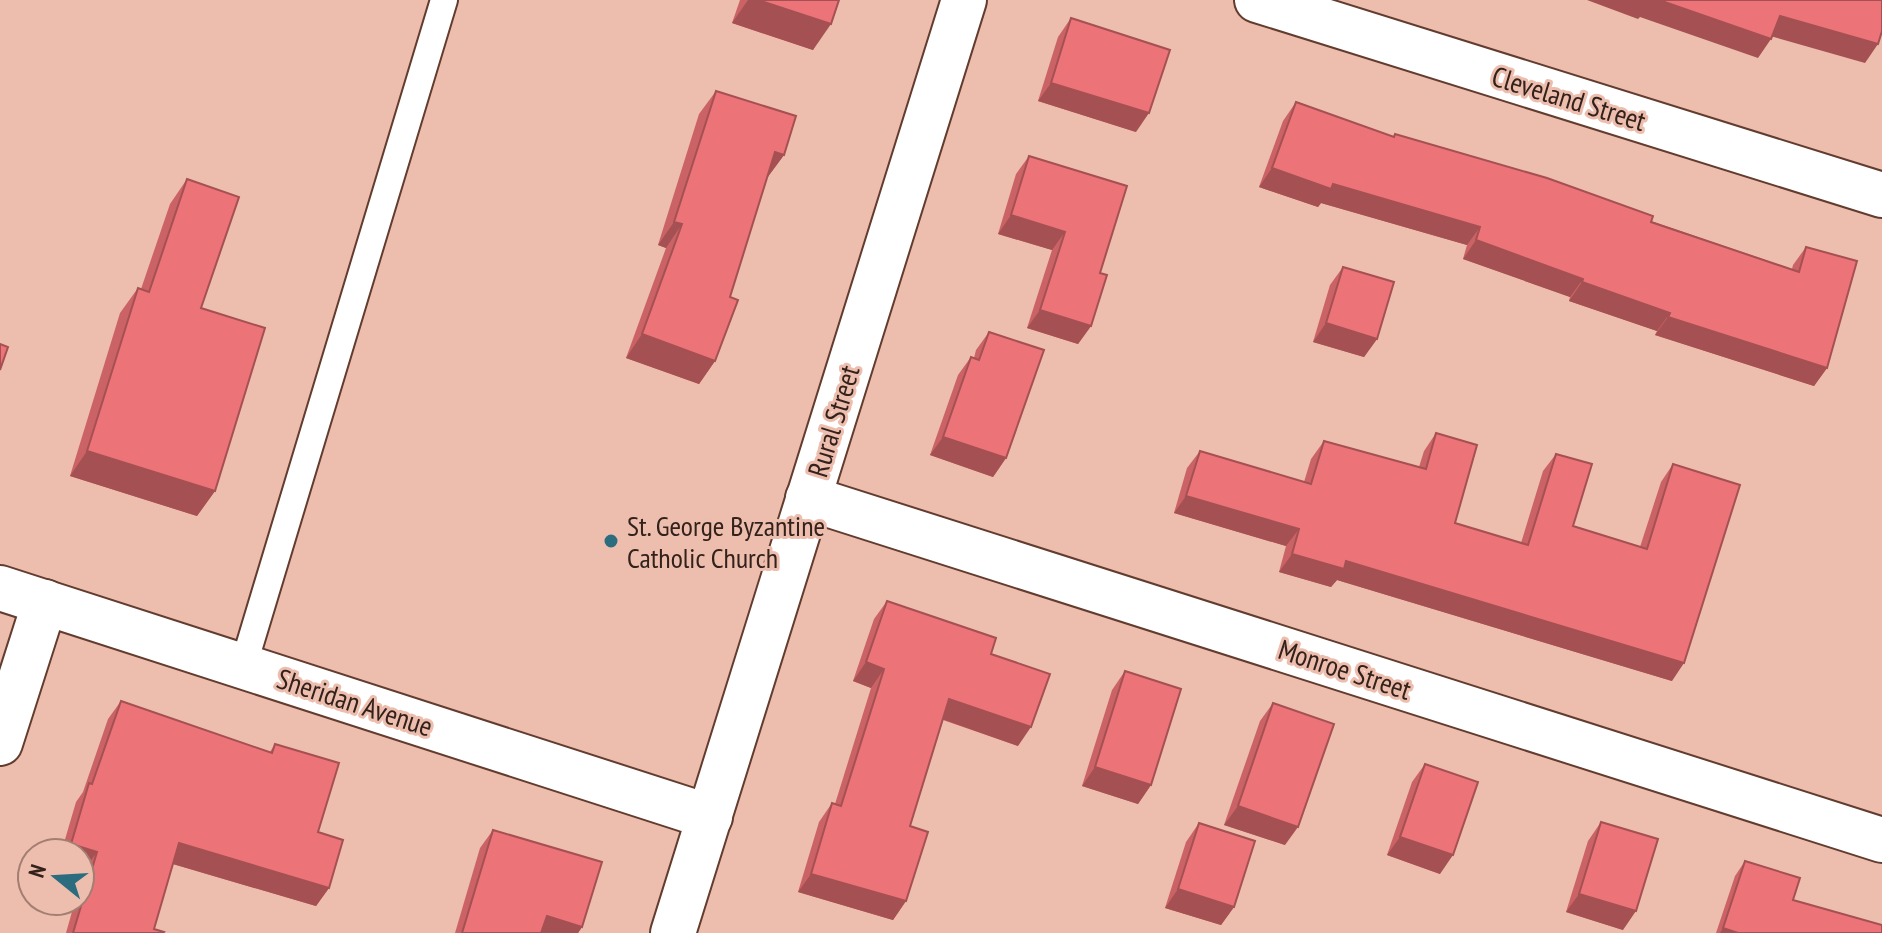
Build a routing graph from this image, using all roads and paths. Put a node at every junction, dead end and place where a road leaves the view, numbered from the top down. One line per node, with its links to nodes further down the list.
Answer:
1 (444, 0): 8 (lane)
2 (964, 0): 5 (street, Rural Street)
3 (1257, 0): 4 (street, Cleveland Street)
4 (1882, 195)
5 (808, 498): 10 (street, Rural Street); 11 (street, Monroe Street)
6 (0, 588): 7 (street, Sheridan Avenue)
7 (45, 602): 8 (street, Sheridan Avenue); 9 (street)
8 (243, 667): 10 (street, Sheridan Avenue)
9 (0, 743)
10 (710, 817): 12 (street, Rural Street)
11 (1882, 840)
12 (673, 933)

